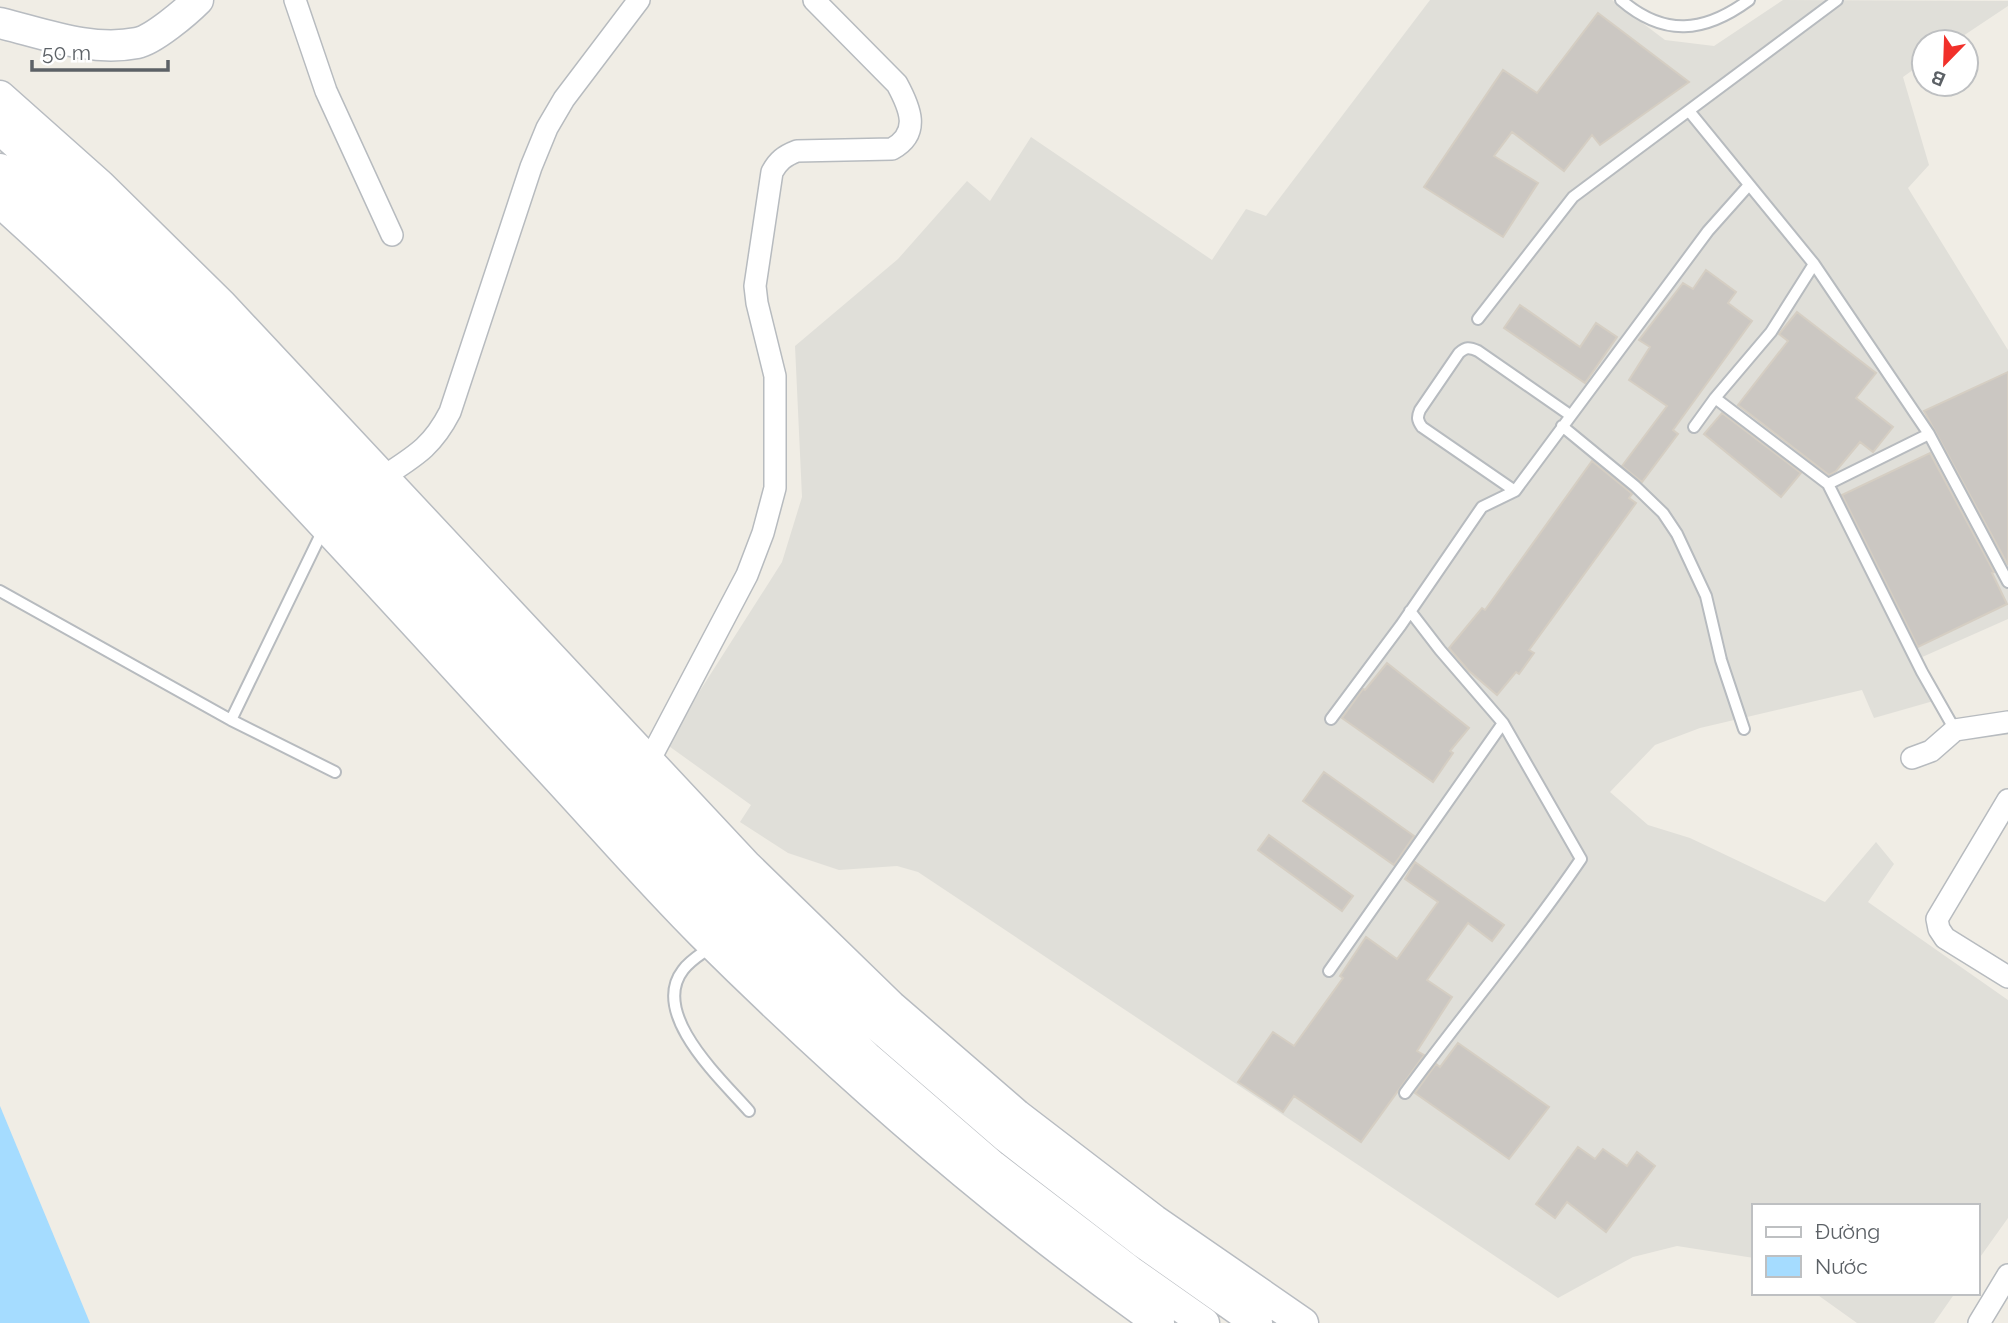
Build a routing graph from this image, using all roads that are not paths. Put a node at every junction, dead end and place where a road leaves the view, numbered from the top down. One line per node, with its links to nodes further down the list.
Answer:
1 (198, 0): 8 (street)
2 (295, 0): 15 (street)
3 (639, 0): 24 (street)
4 (814, 0): 38 (street)
5 (1621, 0): 6 (lane)
6 (1749, 0)
7 (1837, 0): 10 (lane)
8 (0, 23)
9 (0, 96): 23 (street)
10 (1689, 111): 13 (lane); 17 (lane)
11 (0, 129): 23 (street)
12 (0, 169): 23 (street)
13 (1749, 185): 16 (lane); 19 (lane)
14 (0, 202): 23 (street)
15 (391, 235)
16 (1814, 264): 18 (lane); 22 (lane)
17 (1478, 319)
18 (1715, 398): 21 (lane); 25 (lane)
19 (1570, 415): 20 (lane); 26 (lane)
20 (1562, 426): 26 (lane); 35 (lane)
21 (1694, 427)
22 (1929, 434): 25 (lane); 28 (lane)
23 (310, 455): 24 (street); 27 (street); 50 (street); 51 (street)
24 (383, 477): 38 (street)
25 (1828, 484): 36 (lane)
26 (1515, 491): 30 (lane)
27 (324, 527): 32 (lane); 42 (street)
28 (2008, 582)
29 (0, 591): 32 (lane)
30 (1410, 611): 31 (lane); 34 (lane)
31 (1331, 719)
32 (231, 720): 39 (lane)
33 (2008, 722): 36 (street)
34 (1503, 723): 43 (lane); 45 (lane)
35 (1744, 729)
36 (1955, 730): 37 (street)
37 (1912, 758)
38 (649, 761): 52 (street)
39 (335, 772)
40 (2008, 800): 41 (street)
41 (2002, 824): 44 (street)
42 (713, 945): 46 (lane); 49 (street)
43 (1329, 971)
44 (2008, 977)
45 (1405, 1093)
46 (749, 1111)
47 (2008, 1275): 48 (street)
48 (2000, 1305): 53 (street)
49 (1159, 1323)
50 (1203, 1323)
51 (1257, 1323)
52 (1303, 1323)
53 (1979, 1323)

